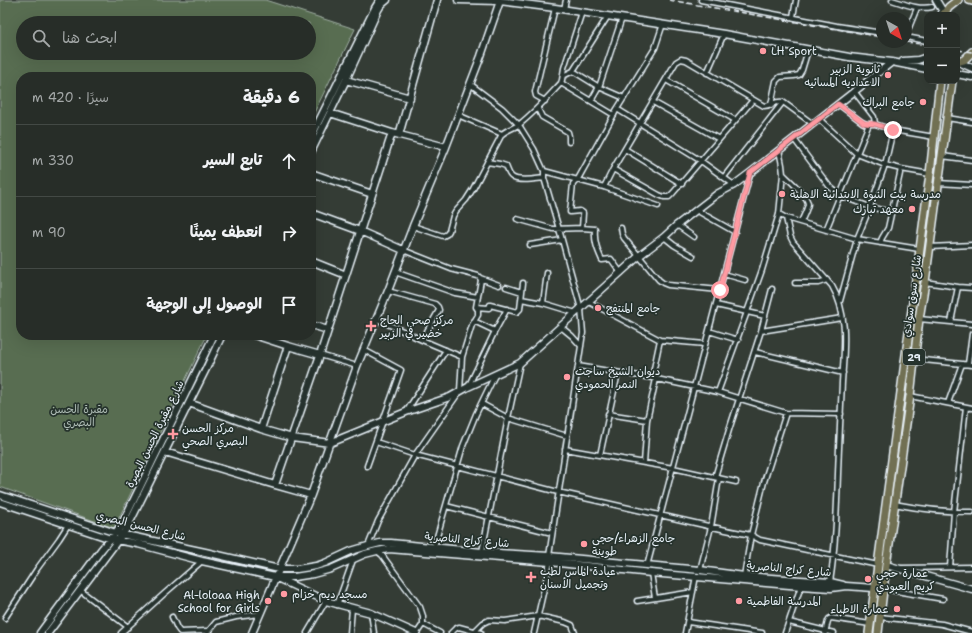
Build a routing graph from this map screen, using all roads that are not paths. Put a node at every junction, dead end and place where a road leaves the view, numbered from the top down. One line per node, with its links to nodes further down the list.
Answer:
1 (380, 0): 72 (street)
2 (387, 0): 41 (street)
3 (437, 0): 49 (street)
4 (458, 0): 10 (street)
5 (566, 0): 15 (street)
6 (701, 0): 20 (street)
7 (796, 0): 20 (street)
8 (892, 0): 14 (street)
9 (936, 0): 17 (street)
10 (500, 1): 13 (street); 44 (street)
11 (954, 1): 18 (main road)
12 (932, 7): 14 (street)
13 (555, 8): 15 (street); 52 (street)
14 (917, 8): 22 (street)
15 (564, 9): 16 (street)
16 (582, 12): 19 (street); 39 (street)
17 (942, 12)
18 (945, 12)
19 (608, 16): 21 (street); 36 (street)
20 (793, 17): 24 (street)
21 (622, 18): 23 (street); 47 (street)
22 (912, 21)
23 (663, 24): 25 (street); 50 (street)
24 (876, 32)
25 (724, 34): 28 (street); 37 (street)
26 (912, 37): 27 (street)
27 (924, 40)
28 (808, 50): 32 (street); 57 (street)
29 (972, 53): 31 (main road)
30 (924, 58): 32 (street)
31 (960, 61)
32 (892, 62): 34 (street); 48 (street)
33 (960, 63): 35 (street)
34 (924, 67)
35 (972, 68)
36 (573, 71): 39 (street); 47 (street)
37 (708, 73): 42 (street); 51 (street)
38 (960, 75): 40 (street)
39 (563, 76): 43 (street)
40 (972, 77)
41 (346, 80): 49 (street); 60 (street)
42 (666, 80): 54 (street); 65 (street)
43 (561, 83): 52 (street); 53 (street)
44 (470, 84): 61 (street); 71 (street)
45 (940, 84): 77 (main road, شارع سوق سوادي / 29)
46 (952, 84): 63 (main road, شارع سوق سوادي / 29)
47 (599, 87): 50 (street); 53 (street)
48 (854, 91): 56 (street); 70 (street)
49 (410, 98): 76 (street)
50 (624, 98): 59 (street)
51 (753, 100): 57 (street); 65 (street)
52 (545, 101): 58 (street)
53 (591, 101): 62 (street)
54 (654, 102): 67 (street); 78 (street)
55 (783, 102): 57 (street); 68 (street); 99 (street)
56 (838, 104): 64 (street); 69 (street)
57 (771, 105)
58 (538, 109): 71 (street); 81 (street)
59 (617, 109): 62 (street); 67 (street)
60 (330, 113): 74 (street); 80 (street)
61 (458, 115): 75 (street); 82 (street)
62 (614, 115): 100 (street)
63 (947, 118): 66 (street); 86 (main road, شارع سوق سوادي / 29)
64 (819, 119): 68 (street); 85 (street)
65 (735, 120): 78 (street)
66 (972, 122)
67 (640, 124): 83 (street); 88 (street)
68 (813, 124): 79 (street)
69 (869, 124): 70 (street); 85 (street)
70 (875, 124): 73 (street)
71 (519, 125): 75 (street); 93 (street)
72 (316, 127)
73 (893, 130): 77 (street); 90 (street)
74 (392, 133): 76 (street); 106 (street)
75 (502, 134): 89 (street)
76 (399, 135): 82 (street)
77 (934, 137): 96 (main road, شارع سوق سوادي / 29)
78 (719, 139): 88 (street)
79 (794, 139): 84 (street); 107 (street)
80 (316, 142)
81 (569, 142)
82 (446, 147): 118 (street)
83 (625, 149): 91 (street); 102 (street)
84 (779, 150): 94 (street); 95 (street)
85 (857, 154): 90 (street); 107 (street)
86 (942, 156): 87 (street); 101 (main road, شارع سوق سوادي / 29)
87 (972, 160)
88 (701, 161): 99 (street); 102 (street)
89 (487, 162): 98 (street); 118 (street)
90 (885, 165): 92 (street); 109 (street)
91 (613, 169): 102 (street); 105 (street)
92 (901, 169): 96 (street); 111 (street)
93 (544, 171): 98 (street); 100 (street)
94 (750, 173): 103 (street); 124 (street)
95 (783, 174): 112 (street); 116 (street)
96 (930, 174): 133 (main road, شارع سوق سوادي / 29)
97 (316, 175): 106 (street)
98 (544, 178): 121 (street)
99 (724, 178): 103 (street)
100 (578, 179): 105 (street); 119 (street)
101 (938, 183): 104 (street); 132 (main road, شارع سوق سوادي / 29)
102 (682, 184)
103 (734, 185): 110 (street)
104 (972, 185)
105 (604, 187): 108 (street)
106 (372, 194): 123 (street)
107 (841, 196): 109 (street); 122 (street)
108 (658, 206)
109 (870, 207): 111 (street); 127 (street)
110 (696, 210): 117 (street); 124 (street)
111 (891, 212): 129 (street)
112 (779, 214): 114 (street); 168 (street)
113 (316, 215): 123 (street)
114 (786, 218): 116 (street); 145 (street)
115 (517, 219): 121 (street)
116 (801, 222): 122 (street)
117 (677, 225): 125 (street); 126 (street)
118 (413, 226): 134 (street)
119 (582, 228): 121 (street); 140 (street)
120 (621, 228): 135 (street)
121 (559, 229): 128 (street)
122 (826, 230): 127 (street)
123 (360, 231): 134 (street); 142 (street)
124 (735, 232): 141 (street)
125 (664, 237): 135 (street); 136 (street)
126 (694, 237)
127 (857, 239): 129 (street); 162 (street)
128 (562, 240): 130 (street); 167 (street)
129 (880, 243): 133 (street)
130 (530, 245)
131 (972, 245): 132 (street)
132 (930, 247): 146 (main road, شارع سوق سوادي / 29)
133 (920, 249): 157 (main road, شارع سوق سوادي / 29)
134 (404, 250): 138 (street); 143 (street)
135 (640, 256): 140 (street); 154 (street)
136 (693, 256)
137 (316, 263): 142 (street)
138 (395, 272): 155 (street); 159 (street)
139 (547, 273): 163 (street)
140 (621, 273): 161 (street)
141 (724, 274): 144 (street); 154 (street)
142 (346, 275): 178 (street)
143 (480, 278): 149 (street); 159 (street)
144 (745, 280)
145 (827, 280): 148 (street); 162 (street)
146 (925, 282): 151 (street); 158 (main road, شارع سوق سوادي / 29)
147 (523, 283): 156 (street)
148 (795, 283)
149 (499, 285)
150 (506, 287): 156 (street)
151 (958, 287): 152 (street); 174 (street)
152 (972, 288)
153 (772, 289): 169 (street)
154 (720, 290): 164 (street)
155 (388, 291): 171 (street); 186 (street)
156 (522, 292): 160 (street)
157 (913, 294): 158 (main road); 268 (main road, شارع سوق سوادي / 29)
158 (923, 295): 172 (main road, شارع سوق سوادي / 29)
159 (478, 297): 165 (street)
160 (521, 298): 163 (street); 166 (street)
161 (589, 302): 167 (street); 187 (street)
162 (840, 302): 170 (street)
163 (543, 303): 167 (street)
164 (716, 305): 168 (street); 180 (street)
165 (476, 307): 166 (street); 173 (street)
166 (507, 309): 179 (street)
167 (578, 311): 177 (street); 191 (street)
168 (748, 312): 169 (street); 188 (street)
169 (765, 316): 181 (street)
170 (842, 318): 181 (street); 206 (street)
171 (377, 319): 186 (street); 192 (street)
172 (919, 319): 174 (street); 197 (main road, شارع سوق سوادي / 29)
173 (474, 321): 179 (street); 196 (street)
174 (951, 322): 175 (street)
175 (972, 324)
176 (316, 326): 178 (street)
177 (561, 327): 191 (street); 198 (street)
178 (328, 330): 195 (street)
179 (495, 331): 209 (street)
180 (709, 331): 188 (street); 189 (street)
181 (761, 332): 194 (street)
182 (972, 334): 200 (street)
183 (212, 340): 201 (street, شارع مقبرة الحسن البصرة)
184 (220, 340): 204 (street, شارع مقبرة الحسن البصرة)
185 (269, 340): 190 (street)
186 (422, 340): 193 (street)
187 (660, 340): 189 (street); 208 (street)
188 (738, 340): 212 (street)
189 (706, 344): 210 (street)
190 (288, 346): 195 (street); 227 (street)
191 (581, 346): 203 (street)
192 (364, 350): 202 (street); 226 (street)
193 (446, 350): 196 (street); 220 (street)
194 (755, 352): 206 (street); 214 (street)
195 (320, 355): 202 (street); 229 (street)
196 (462, 357): 211 (street)
197 (914, 359): 199 (street); 213 (main road, شارع سوق سوادي / 29)
198 (520, 363): 207 (street); 224 (street)
199 (962, 364): 200 (street); 216 (street)
200 (970, 365)
201 (199, 366): 204 (street); 257 (street, شارع مقبرة الحسن البصرة)
202 (357, 366): 231 (street)
203 (578, 366): 205 (street); 228 (street)
204 (206, 369): 215 (street, شارع مقبرة الحسن البصرة)
205 (618, 373): 208 (street); 222 (street)
206 (843, 373): 223 (street)
207 (496, 374): 209 (street); 217 (street)
208 (654, 378): 210 (street); 225 (street)
209 (468, 387): 211 (street)
210 (694, 387): 212 (street); 239 (street)
211 (460, 391): 220 (street); 234 (street)
212 (718, 392): 214 (street)
213 (910, 396): 216 (street); 248 (main road, شارع سوق سوادي / 29)
214 (740, 398): 221 (street); 241 (street)
215 (189, 403): 227 (street); 233 (street, شارع مقبرة الحسن البصرة)
216 (948, 403): 218 (street)
217 (482, 404): 224 (street); 238 (street)
218 (966, 407): 219 (street); 250 (street)
219 (972, 408)
220 (406, 412): 226 (street)
221 (786, 413): 223 (street); 258 (street)
222 (608, 414): 225 (street); 235 (street)
223 (841, 414): 264 (street)
224 (508, 418): 228 (street); 240 (street)
225 (646, 420): 236 (street)
226 (383, 422): 230 (street); 231 (street)
227 (261, 429): 229 (street)
228 (567, 436): 232 (street)
229 (292, 438): 231 (street); 243 (street)
230 (376, 442): 234 (street); 237 (street)
231 (330, 443): 245 (street)
232 (565, 449): 235 (street); 244 (street)
233 (165, 452): 243 (street); 257 (street, شارع مقبرة الحسن البصرة)
234 (415, 455): 238 (street); 260 (street)
235 (600, 455): 236 (street)
236 (644, 463): 239 (street)
237 (367, 466)
238 (458, 466): 240 (street); 249 (street)
239 (673, 468): 241 (street); 252 (street)
240 (497, 476): 244 (street); 253 (street)
241 (717, 478): 242 (street); 255 (street)
242 (736, 482)
243 (275, 485): 245 (street)
244 (558, 492): 252 (street); 256 (street)
245 (311, 494): 274 (street)
246 (0, 495): 257 (street, شارع الحسن البصري)
247 (0, 502): 254 (street, شارع الحسن البصري)
248 (894, 504): 250 (street); 269 (main road, شارع سوق سوادي / 29)
249 (446, 506): 253 (street); 261 (street)
250 (954, 512): 251 (street); 271 (street)
251 (972, 512)
252 (660, 515): 255 (street); 270 (street)
253 (489, 517): 256 (street); 263 (street)
254 (68, 525): 259 (street, شارع الحسن البصري); 299 (street)
255 (711, 527): 258 (street); 275 (street)
256 (552, 533): 265 (street)
257 (119, 534): 259 (street, شارع مقبرة الحسن البصرة); 274 (street, شارع الحسن البصري)
258 (751, 535): 264 (street); 278 (street)
259 (114, 540): 267 (street, شارع الحسن البصري); 286 (street); 310 (street)
260 (368, 546): 261 (street, شارع كراج الناصرية); 274 (street, شارع كراج الناصرية)
261 (434, 547): 263 (street, شارع كراج الناصرية)
262 (377, 551): 265 (street, شارع كراج الناصرية); 266 (street, شارع كراج الناصرية); 302 (street)
263 (482, 552): 265 (street, شارع كراج الناصرية)
264 (834, 555): 268 (street); 280 (street)
265 (549, 559): 270 (street, شارع كراج الناصرية); 276 (street, شارع كراج الناصرية); 296 (street)
266 (353, 560): 279 (street, شارع كراج الناصرية); 292 (street)
267 (202, 561): 279 (street, شارع الحسن البصري); 305 (street)
268 (878, 565): 283 (main road, شارع سوق سوادي / 29)
269 (886, 565): 273 (street); 284 (main road, شارع سوق سوادي / 29)
270 (647, 566): 275 (street, شارع كراج الناصرية)
271 (950, 567): 272 (street); 273 (street)
272 (972, 567)
273 (898, 568): 285 (street)
274 (279, 569): 279 (street)
275 (700, 570): 278 (street, شارع كراج الناصرية)
276 (651, 572): 277 (street, شارع كراج الناصرية); 288 (street)
277 (696, 576): 281 (street, شارع كراج الناصرية); 287 (street)
278 (744, 576): 280 (street, شارع كراج الناصرية)
279 (275, 577): 290 (street); 295 (street)
280 (830, 582): 282 (street, شارع كراج الناصرية)
281 (801, 586): 282 (street, شارع كراج الناصرية); 301 (street)
282 (846, 586): 283 (street)
283 (874, 588): 303 (main road, شارع سوق سوادي / 29)
284 (884, 589): 289 (street); 298 (main road, شارع سوق سوادي / 29)
285 (972, 589)
286 (80, 590): 305 (street); 311 (street)
287 (693, 592): 288 (street); 300 (street)
288 (655, 598): 291 (street)
289 (944, 600)
290 (326, 601): 292 (street); 314 (street)
291 (637, 601)
292 (337, 605): 293 (street)
293 (352, 609): 294 (street); 315 (street)
294 (371, 613): 316 (street); 317 (street)
295 (260, 614): 307 (street); 313 (street)
296 (538, 616): 306 (street); 321 (street); 322 (street)
297 (172, 617): 307 (street)
298 (880, 617): 309 (street); 328 (main road, شارع سوق سوادي / 29)
299 (5, 618)
300 (688, 622): 323 (street); 324 (street)
301 (789, 622): 308 (street); 325 (street)
302 (423, 624): 317 (street); 318 (street)
303 (870, 624): 308 (street); 327 (main road, شارع سوق سوادي / 29)
304 (972, 626): 309 (street)
305 (128, 627): 312 (street)
306 (475, 631): 319 (street); 320 (street)
307 (207, 632)
308 (825, 632): 326 (street)
309 (971, 632)
310 (40, 633)
311 (48, 633)
312 (121, 633)
313 (252, 633)
314 (307, 633)
315 (350, 633)
316 (374, 633)
317 (416, 633)
318 (440, 633)
319 (451, 633)
320 (481, 633)
321 (534, 633)
322 (575, 633)
323 (685, 633)
324 (762, 633)
325 (785, 633)
326 (834, 633)
327 (869, 633)
328 (878, 633)

